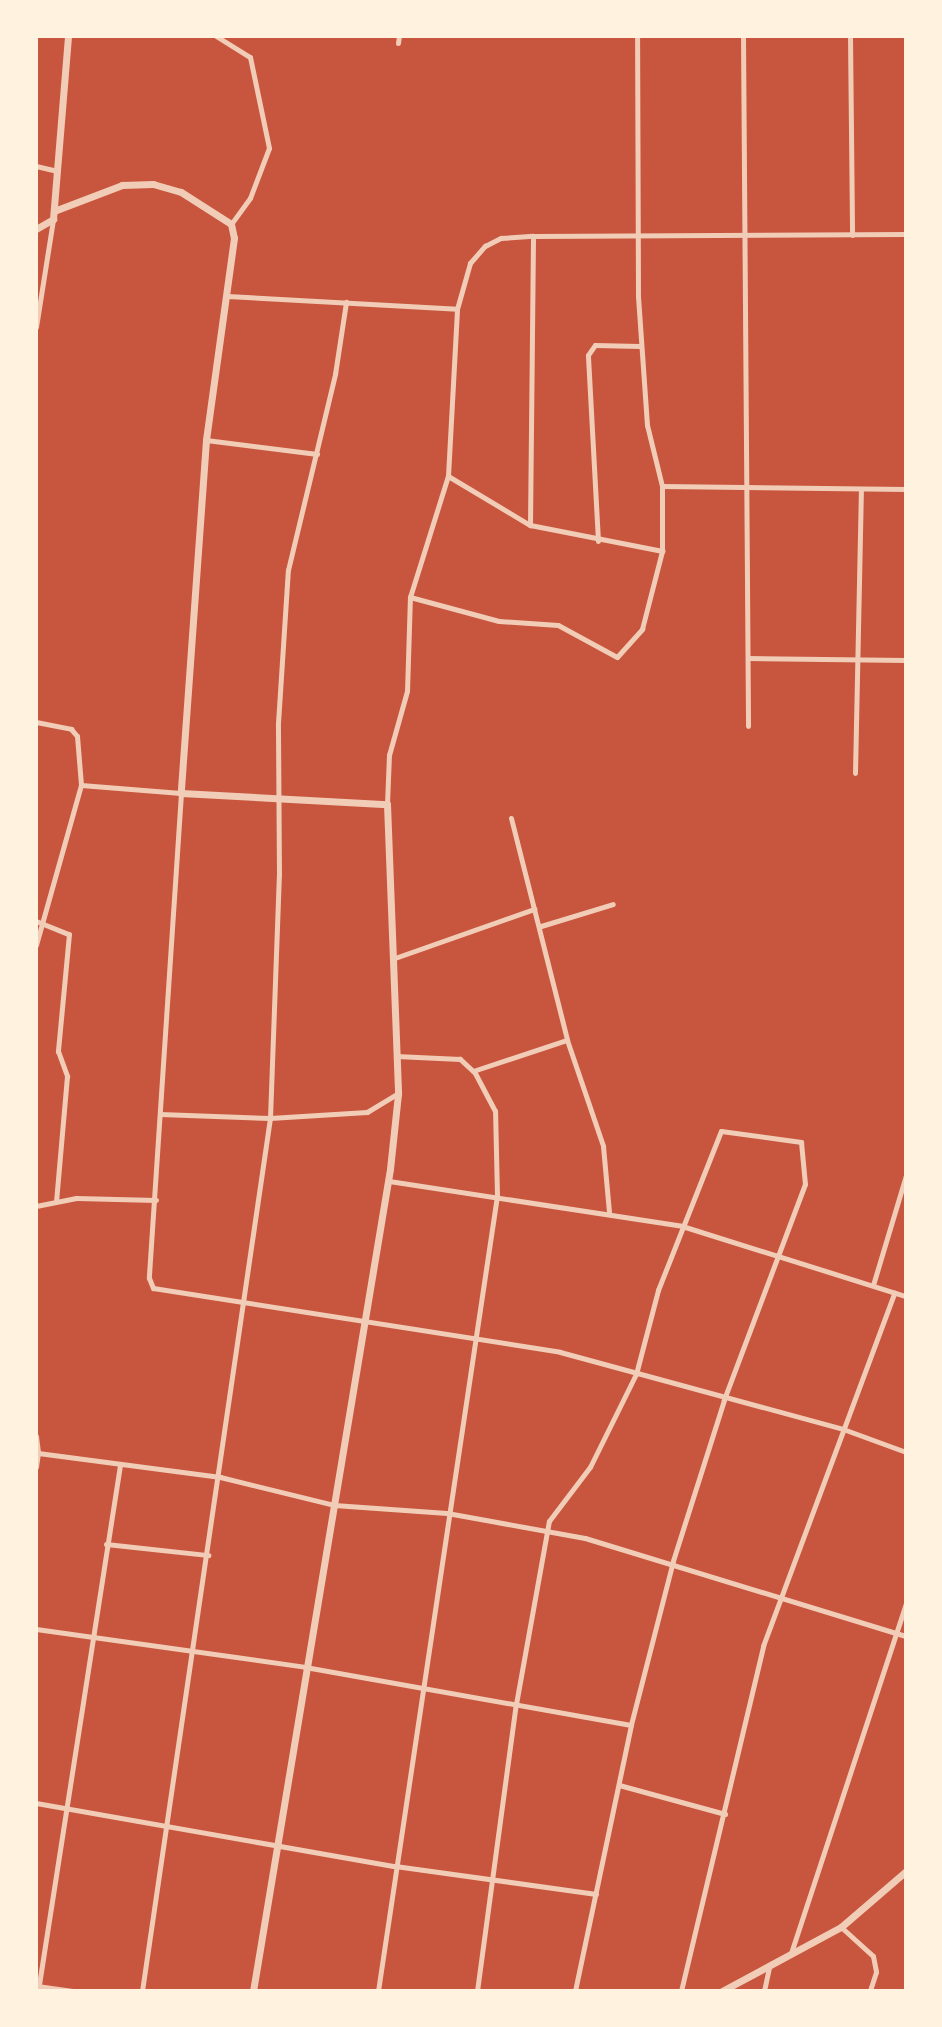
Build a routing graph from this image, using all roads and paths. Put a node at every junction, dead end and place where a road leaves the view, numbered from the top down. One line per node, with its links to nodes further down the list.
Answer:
1 (68, 36): 7 (street)
2 (216, 36): 9 (street)
3 (637, 36): 15 (street)
4 (743, 36): 11 (street)
5 (850, 36): 13 (street)
6 (36, 166): 7 (street)
7 (57, 171): 8 (street)
8 (53, 215): 9 (street); 10 (street); 19 (street)
9 (231, 224): 16 (street)
10 (36, 229)
11 (746, 234): 13 (street); 15 (street); 25 (street)
12 (906, 234): 13 (street)
13 (852, 235)
14 (533, 236): 15 (street); 18 (street); 28 (street)
15 (638, 238): 20 (street)
16 (227, 296): 17 (street); 21 (street)
17 (346, 302): 18 (street); 22 (street)
18 (457, 309): 23 (street)
19 (36, 327)
20 (640, 346): 24 (street); 29 (street)
21 (206, 440): 22 (street); 39 (street)
22 (317, 454): 40 (street)
23 (448, 476): 28 (street); 31 (street)
24 (662, 486): 25 (street); 30 (street)
25 (749, 486): 26 (street); 32 (street)
26 (861, 489): 27 (street); 33 (street)
27 (906, 489)
28 (530, 525): 29 (street)
29 (598, 541): 30 (street)
30 (662, 551): 31 (street)
31 (410, 597): 41 (street)
32 (748, 658): 33 (street); 36 (street)
33 (857, 659): 34 (street); 37 (street)
34 (906, 660)
35 (36, 722): 38 (street)
36 (748, 726)
37 (855, 773)
38 (81, 785): 39 (street); 45 (street)
39 (181, 793): 40 (street); 53 (street)
40 (280, 799): 41 (street); 54 (street)
41 (387, 804): 48 (street)
42 (511, 818): 44 (street)
43 (613, 904): 46 (street)
44 (534, 909): 46 (street); 48 (street)
45 (38, 922): 47 (street); 59 (street)
46 (541, 926): 49 (street)
47 (36, 945)
48 (391, 959): 50 (street)
49 (567, 1040): 51 (street); 61 (street)
50 (396, 1056): 51 (street); 52 (street)
51 (473, 1071): 57 (street)
52 (398, 1094): 54 (street); 56 (street)
53 (160, 1114): 54 (street); 58 (street)
54 (270, 1118): 67 (street)
55 (906, 1175): 64 (street)
56 (389, 1181): 57 (street); 68 (street)
57 (497, 1196): 61 (street); 69 (street)
58 (156, 1200): 59 (street); 67 (street)
59 (56, 1202): 60 (street)
60 (36, 1206)
61 (609, 1212): 62 (street)
62 (682, 1226): 63 (street); 63 (street); 70 (street)
63 (779, 1255): 64 (street); 71 (street)
64 (873, 1285): 65 (street)
65 (894, 1293): 66 (street); 72 (street)
66 (906, 1296)
67 (242, 1305): 68 (street); 78 (street)
68 (366, 1321): 69 (street); 79 (street)
69 (478, 1337): 70 (street); 80 (street)
70 (636, 1374): 71 (street); 81 (street)
71 (724, 1400): 72 (street); 84 (street)
72 (843, 1429): 74 (street); 85 (street)
73 (36, 1436): 75 (street)
74 (906, 1452)
75 (38, 1453): 76 (street); 77 (street)
76 (120, 1465): 78 (street); 82 (street)
77 (36, 1467)
78 (220, 1477): 79 (street); 83 (street)
79 (334, 1505): 80 (street); 92 (street)
80 (447, 1513): 81 (street); 93 (street)
81 (546, 1531): 84 (street); 94 (street)
82 (106, 1544): 83 (street); 90 (street)
83 (208, 1555): 91 (street)
84 (673, 1561): 85 (street); 95 (street)
85 (784, 1596): 88 (street); 99 (street)
86 (906, 1604): 88 (street)
87 (36, 1629): 90 (street)
88 (896, 1632): 89 (street); 107 (street)
89 (906, 1636)
90 (91, 1638): 91 (street); 98 (street)
91 (195, 1652): 92 (street); 100 (street)
92 (305, 1667): 93 (street); 101 (street)
93 (420, 1687): 94 (street); 102 (street)
94 (516, 1704): 95 (street); 104 (street)
95 (631, 1725): 96 (street)
96 (619, 1785): 99 (street); 105 (street)
97 (36, 1803): 98 (street)
98 (65, 1808): 100 (street); 109 (street)
99 (725, 1814): 116 (street)
100 (166, 1826): 101 (street); 111 (street)
101 (277, 1846): 102 (street); 112 (street)
102 (395, 1866): 104 (street); 113 (street)
103 (906, 1871): 106 (street)
104 (495, 1879): 105 (street); 114 (street)
105 (596, 1894): 115 (street)
106 (841, 1927): 107 (street); 119 (street)
107 (790, 1957): 108 (street)
108 (769, 1968): 117 (street); 118 (street)
109 (37, 1988): 110 (street)
110 (73, 1991)
111 (142, 1991)
112 (253, 1991)
113 (378, 1991)
114 (477, 1991)
115 (575, 1991)
116 (681, 1991)
117 (722, 1991)
118 (764, 1991)
119 (870, 1991)

